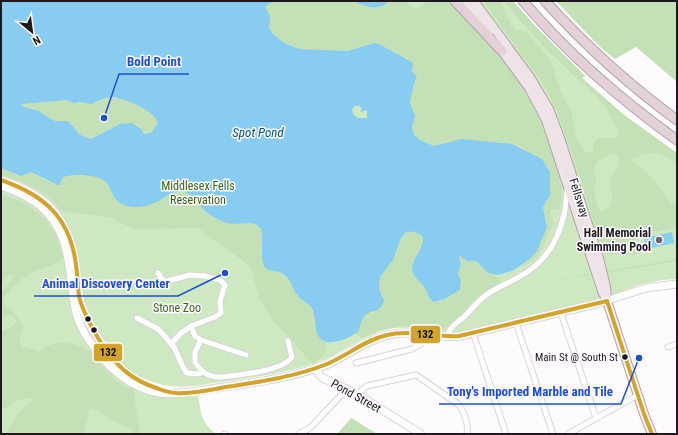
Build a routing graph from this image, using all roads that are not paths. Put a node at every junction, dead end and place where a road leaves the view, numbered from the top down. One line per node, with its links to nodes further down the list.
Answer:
1 (455, 1): 6 (highway)
2 (466, 1): 6 (main road, Fellsway)
3 (474, 1): 14 (main road, Fellsway)
4 (523, 1): 8 (highway)
5 (545, 1): 7 (highway)
6 (502, 51): 10 (main road, Fellsway)
7 (677, 120)
8 (677, 140)
9 (1, 180): 32 (main road)
10 (567, 184): 14 (main road, Fellsway); 21 (street)
11 (1, 186): 32 (main road)
12 (158, 273): 18 (street)
13 (677, 284): 14 (main road)
14 (607, 301): 15 (main road); 34 (main road)
15 (561, 313): 17 (main road); 35 (street)
16 (137, 318): 24 (street)
17 (516, 323): 19 (main road); 40 (street)
18 (191, 326): 22 (street); 24 (street)
19 (473, 333): 21 (main road); 39 (street)
20 (428, 335): 21 (main road); 28 (street); 29 (main road)
21 (447, 337)
22 (201, 340): 27 (street); 30 (street)
23 (288, 341): 30 (street)
24 (171, 344): 30 (street)
25 (677, 344): 26 (street)
26 (668, 347)
27 (246, 356)
28 (356, 363)
29 (316, 368): 31 (main road, Pond Street); 32 (main road)
30 (204, 372)
31 (347, 389): 33 (main road, Pond Street); 36 (street)
32 (173, 392)
33 (357, 394): 37 (main road, Pond Street); 38 (street)
34 (638, 394): 35 (street); 42 (main road)
35 (596, 418): 41 (street)
36 (299, 434)
37 (421, 434)
38 (467, 434)
39 (506, 434)
40 (553, 434)
41 (568, 434)
42 (652, 434)

